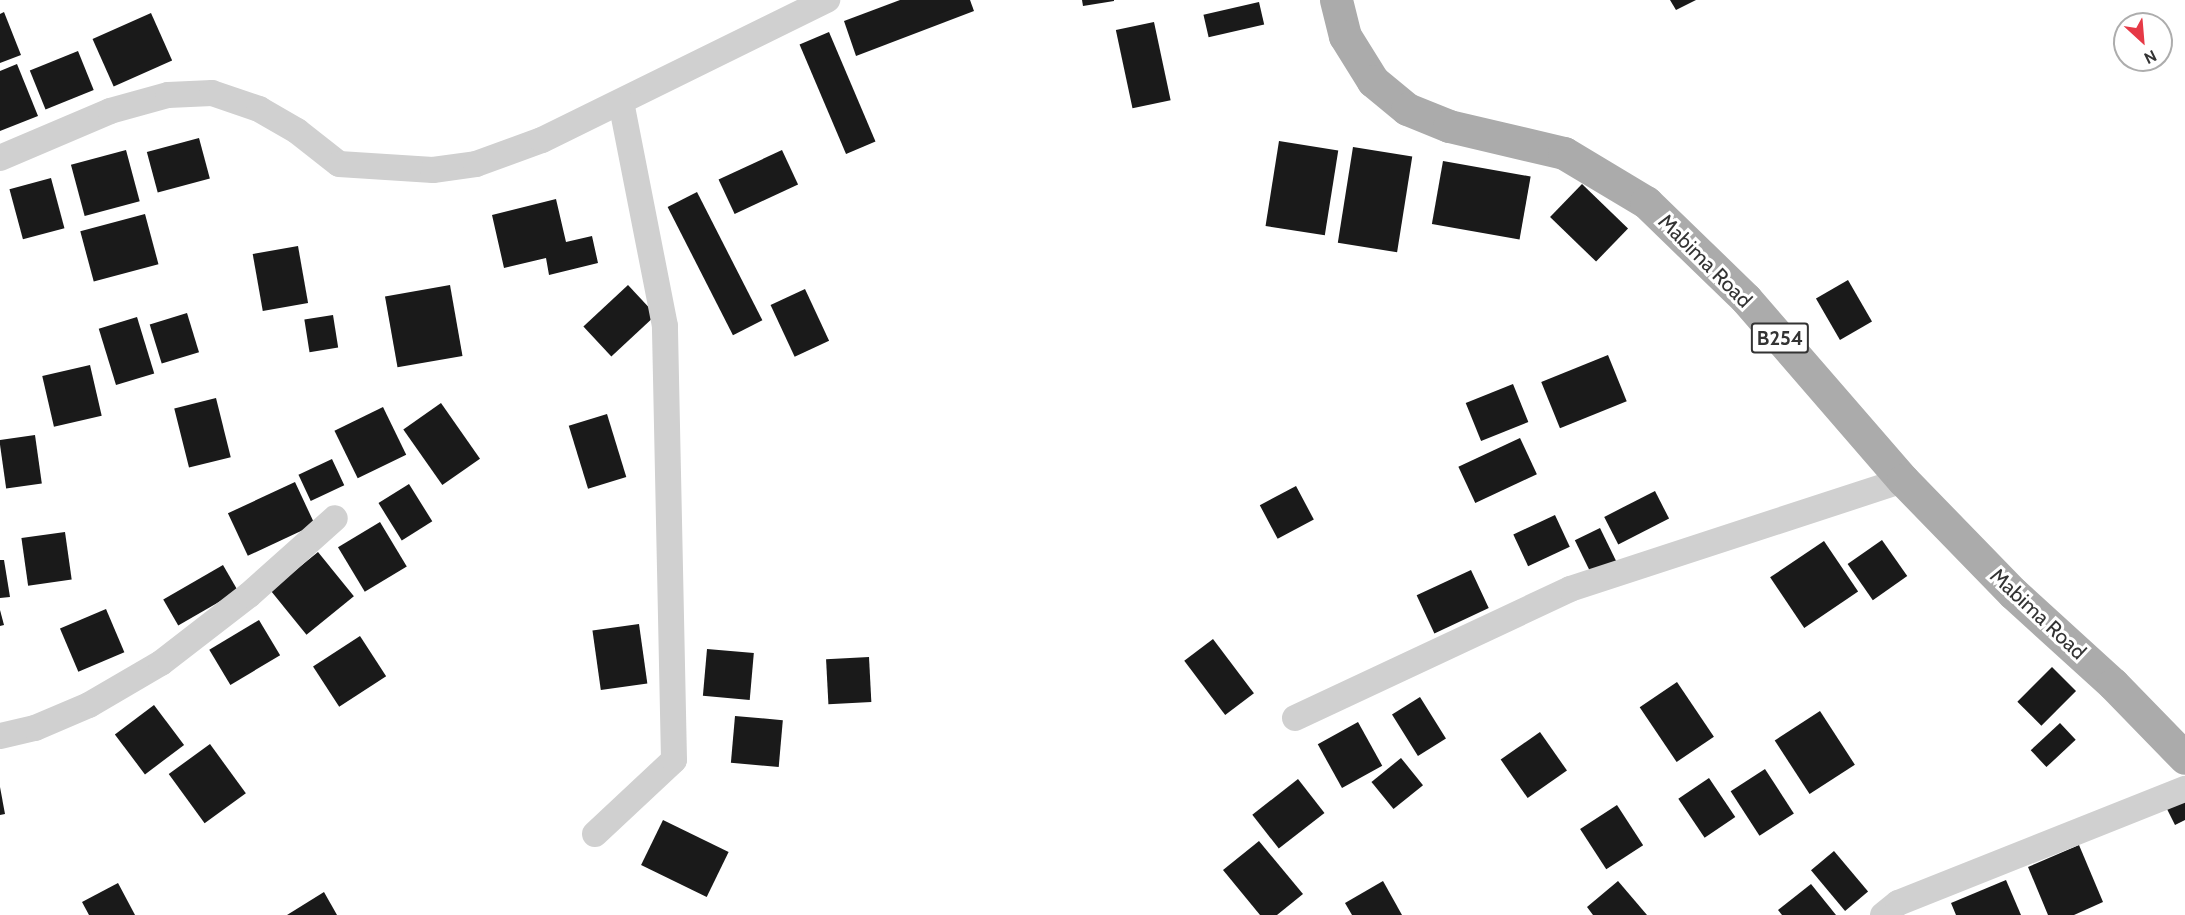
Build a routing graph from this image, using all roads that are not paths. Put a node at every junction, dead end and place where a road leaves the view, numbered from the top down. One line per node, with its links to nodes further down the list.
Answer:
1 (827, 0): 3 (street)
2 (1336, 0): 5 (main road, Mabima Road / B254)
3 (621, 102): 4 (street); 11 (street)
4 (0, 158)
5 (1903, 480): 7 (street); 9 (main road, Mabima Road / B254)
6 (336, 518): 8 (street)
7 (1294, 718)
8 (0, 736)
9 (2185, 758)
10 (2185, 789): 12 (street)
11 (595, 834)
12 (1883, 915)

